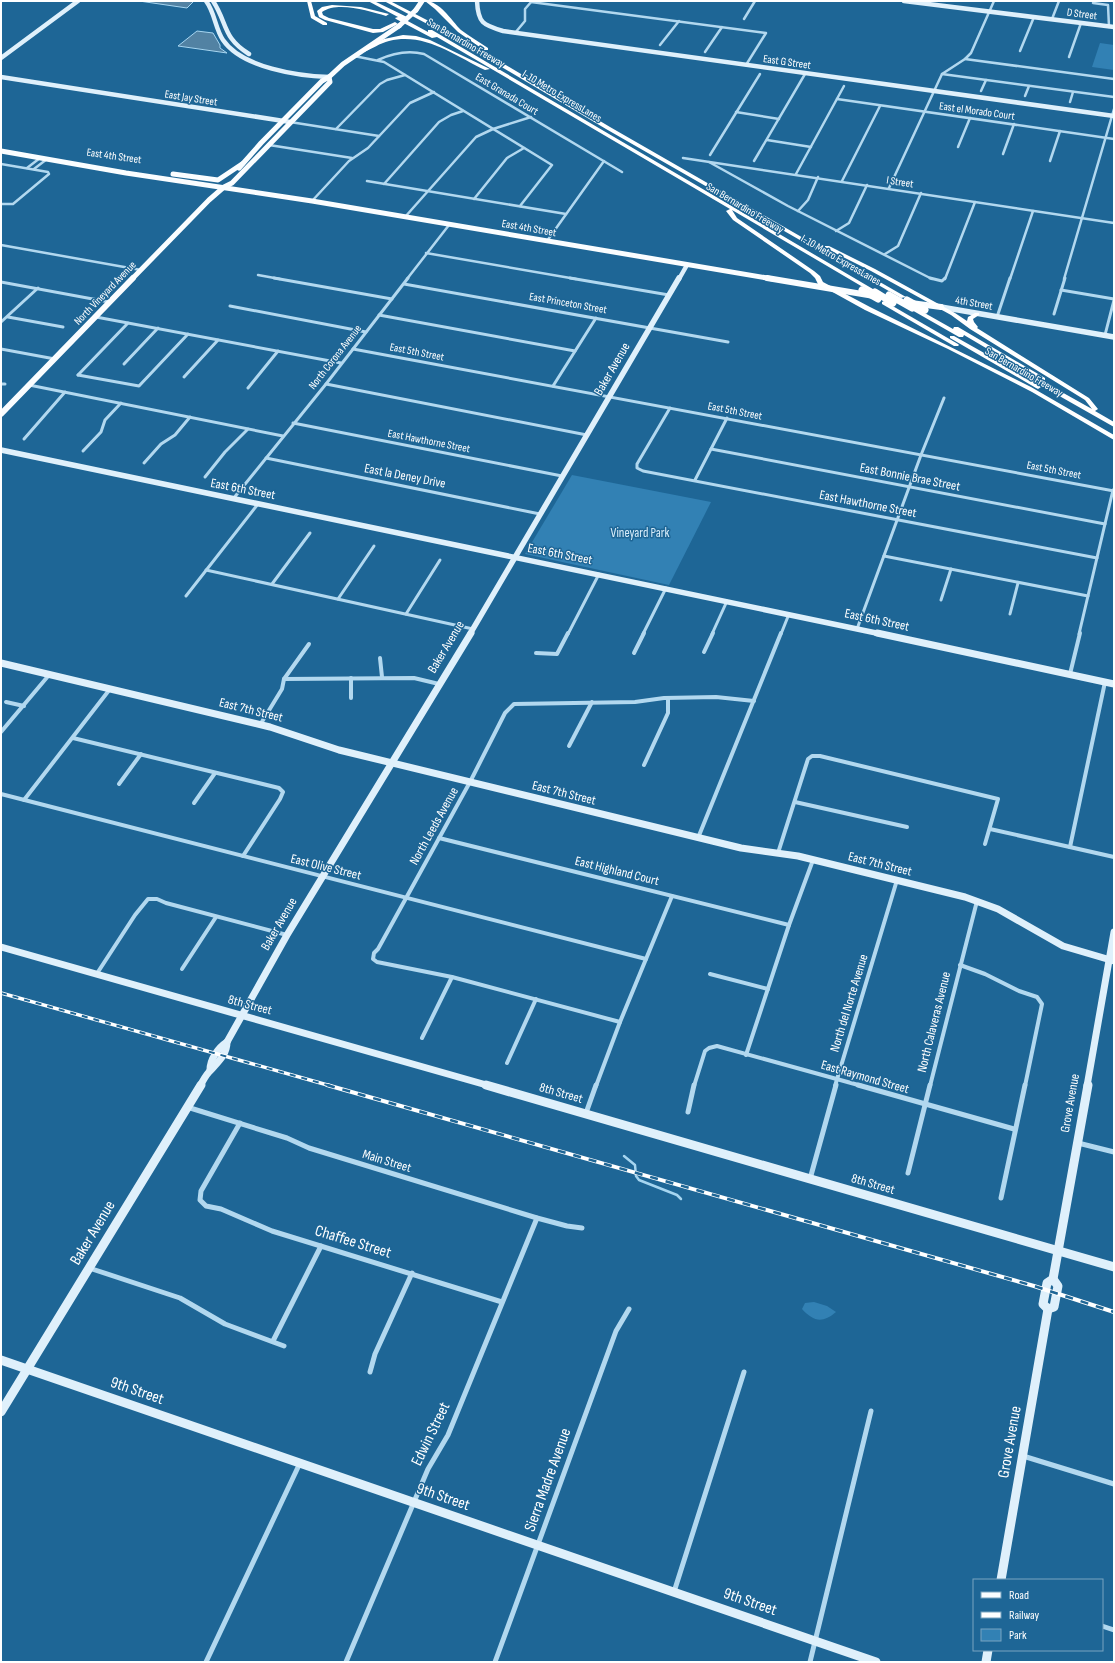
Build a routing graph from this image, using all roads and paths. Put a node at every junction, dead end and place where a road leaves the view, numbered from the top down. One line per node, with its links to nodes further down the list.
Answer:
1 (78, 1): 36 (street)
2 (206, 1): 48 (street)
3 (213, 1): 48 (street)
4 (309, 1): 30 (highway)
5 (364, 1): 23 (highway, San Bernardino Freeway)
6 (370, 1): 192 (highway, I-10 Metro ExpressLanes, bridge)
7 (378, 1): 190 (highway, I-10 Metro ExpressLanes, bridge)
8 (386, 1): 41 (highway, San Bernardino Freeway)
9 (421, 1): 25 (main road, North Vineyard Avenue, bridge)
10 (426, 1): 41 (highway)
11 (478, 1): 29 (street, East G Street)
12 (532, 1): 22 (street); 29 (street)
13 (756, 1): 20 (street)
14 (904, 1): 18 (street, D Street)
15 (994, 1): 18 (street)
16 (1059, 1): 21 (street)
17 (1094, 1): 27 (street)
18 (990, 12): 19 (street, D Street); 38 (street)
19 (1034, 17): 21 (street, D Street); 33 (street)
20 (744, 19)
21 (1052, 20): 24 (street, D Street)
22 (679, 21): 26 (street); 31 (street)
23 (408, 23): 25 (highway); 42 (highway, San Bernardino Freeway)
24 (1081, 23): 27 (street, D Street); 37 (street)
25 (396, 25): 30 (main road, North Vineyard Avenue)
26 (722, 27): 34 (street); 40 (street)
27 (1109, 27): 28 (street, D Street)
28 (1114, 28)
29 (515, 33): 40 (street, East G Street)
30 (380, 37): 32 (main road, North Vineyard Avenue)
31 (660, 45)
32 (362, 51): 35 (main road, North Vineyard Avenue); 42 (highway)
33 (1020, 51)
34 (705, 52)
35 (354, 56): 39 (street); 48 (main road, North Vineyard Avenue)
36 (1, 58)
37 (1069, 58)
38 (965, 59): 45 (street); 49 (street)
39 (378, 60): 46 (street); 67 (street, East Granada Court)
40 (746, 65): 44 (street, East G Street)
41 (508, 68): 122 (highway, San Bernardino Freeway)
42 (490, 70): 120 (highway, San Bernardino Freeway)
43 (760, 74): 64 (street)
44 (805, 74): 55 (street, East G Street); 69 (street)
45 (942, 74): 50 (street); 55 (street)
46 (405, 75): 54 (street); 73 (street)
47 (1, 77): 70 (street, East Jay Street)
48 (330, 77): 70 (main road, North Vineyard Avenue); 71 (main road, North Vineyard Avenue)
49 (1114, 79)
50 (986, 80): 52 (street); 53 (street)
51 (844, 86): 59 (street)
52 (1029, 86): 56 (street); 57 (street)
53 (981, 90)
54 (434, 92): 63 (street); 76 (street)
55 (934, 92): 65 (street); 66 (street, East G Street)
56 (1073, 92): 58 (street); 60 (street)
57 (1025, 96)
58 (1114, 97)
59 (837, 100): 61 (street, East el Morado Court); 82 (street)
60 (1070, 102)
61 (880, 106): 65 (street, East el Morado Court); 107 (street)
62 (1114, 109): 66 (street)
63 (463, 111): 74 (street); 108 (street)
64 (736, 112): 69 (street); 88 (street)
65 (925, 112): 68 (street, East el Morado Court); 111 (street)
66 (1113, 116): 77 (street)
67 (531, 117): 74 (street); 94 (street, East Granada Court)
68 (970, 118): 72 (street, East el Morado Court); 83 (street)
69 (779, 119): 79 (street)
70 (283, 121): 71 (street, East Jay Street); 80 (main road, North Vineyard Avenue)
71 (290, 122): 73 (street, East Jay Street); 81 (main road, North Vineyard Avenue)
72 (1014, 124): 75 (street, East el Morado Court); 87 (street)
73 (336, 129): 76 (street, East Jay Street)
74 (493, 129): 85 (street); 112 (street)
75 (1060, 131): 77 (street, East el Morado Court); 97 (street)
76 (379, 136): 90 (street)
77 (1106, 137): 78 (street, East el Morado Court); 125 (street)
78 (1114, 139)
79 (767, 140): 82 (street); 96 (street)
80 (261, 143): 93 (main road); 99 (main road, North Vineyard Avenue)
81 (269, 145): 90 (street); 93 (main road, North Vineyard Avenue)
82 (811, 147): 104 (street)
83 (958, 147)
84 (1, 148): 102 (main road, East 4th Street)
85 (524, 148): 114 (street); 118 (street)
86 (1, 151): 89 (main road, East 4th Street)
87 (1003, 154)
88 (710, 155)
89 (40, 158): 92 (main road, East 4th Street); 100 (street)
90 (352, 158): 115 (street)
91 (683, 158): 95 (street, I Street)
92 (47, 159): 101 (street); 110 (main road, East 4th Street)
93 (254, 160): 110 (main road, North Vineyard Avenue)
94 (604, 161): 103 (street, East Granada Court); 123 (street)
95 (707, 161): 104 (street, I Street); 119 (street)
96 (754, 161)
97 (1050, 161)
98 (1, 164): 100 (street)
99 (242, 164): 102 (main road); 110 (main road, North Vineyard Avenue)
100 (27, 168): 101 (street)
101 (34, 169): 117 (street)
102 (155, 172): 110 (main road, East 4th Street)
103 (622, 172)
104 (796, 174): 105 (street, I Street)
105 (818, 178): 107 (street, I Street); 119 (street)
106 (367, 181): 108 (street)
107 (842, 181): 109 (street, I Street)
108 (384, 184): 112 (street)
109 (867, 185): 111 (street, I Street); 128 (street)
110 (224, 187): 115 (main road, East 4th Street); 134 (main road, North Vineyard Avenue)
111 (889, 188): 113 (street, I Street)
112 (428, 191): 114 (street); 124 (street)
113 (921, 193): 116 (street, I Street); 132 (street)
114 (474, 199): 118 (street)
115 (312, 201): 124 (main road, East 4th Street)
116 (975, 202): 121 (street, I Street); 132 (street)
117 (1, 204)
118 (520, 206): 123 (street)
119 (798, 210): 128 (street)
120 (729, 211): 139 (highway); 178 (highway, San Bernardino Freeway, bridge)
121 (1033, 211): 125 (street, I Street); 152 (street)
122 (757, 213): 146 (highway); 184 (highway, San Bernardino Freeway, bridge)
123 (566, 214): 129 (street)
124 (405, 217): 127 (main road, East 4th Street)
125 (1083, 218): 126 (street, I Street); 140 (street)
126 (1114, 223)
127 (449, 225): 129 (main road, East 4th Street); 131 (street, North Corona Avenue)
128 (836, 230): 132 (street)
129 (547, 241): 133 (main road, East 4th Street)
130 (1, 245): 134 (street)
131 (426, 253): 137 (street, North Corona Avenue); 141 (street)
132 (885, 254)
133 (687, 265): 139 (main road, East 4th Street); 141 (street, Baker Avenue)
134 (141, 270): 144 (main road, North Vineyard Avenue)
135 (258, 275): 142 (street)
136 (1, 282): 138 (street)
137 (404, 284): 142 (street, North Corona Avenue); 153 (street, East Princeton Street)
138 (38, 288): 144 (street); 150 (street)
139 (830, 289): 146 (main road, 4th Street); 178 (highway)
140 (1061, 290): 143 (street); 148 (street)
141 (669, 295): 158 (street, Baker Avenue)
142 (392, 299): 149 (street, North Corona Avenue)
143 (1114, 299): 162 (street)
144 (110, 302): 151 (main road, North Vineyard Avenue)
145 (230, 306): 159 (street)
146 (941, 307): 147 (street, 4th Street); 160 (highway)
147 (977, 314): 152 (street, 4th Street); 160 (highway)
148 (1054, 314)
149 (379, 315): 159 (street, North Corona Avenue); 169 (street)
150 (8, 316): 154 (street); 156 (street)
151 (96, 316): 155 (street); 170 (main road, North Vineyard Avenue)
152 (997, 317): 162 (street, 4th Street)
153 (596, 318): 158 (street, East Princeton Street); 169 (street)
154 (1, 322)
155 (128, 323): 157 (street); 161 (street)
156 (62, 327)
157 (158, 328): 161 (street); 172 (street)
158 (651, 328): 165 (street, East Princeton Street); 180 (street, Baker Avenue)
159 (366, 332): 167 (street, North Corona Avenue)
160 (982, 333): 184 (highway)
161 (188, 334): 164 (street)
162 (1106, 335): 163 (street, 4th Street)
163 (1114, 337)
164 (218, 340): 168 (street); 173 (street)
165 (728, 342)
166 (1, 349): 170 (street)
167 (353, 349): 171 (street, North Corona Avenue); 176 (street, East 5th Street)
168 (278, 351): 171 (street); 177 (street)
169 (575, 351): 176 (street)
170 (55, 359): 175 (main road, North Vineyard Avenue)
171 (341, 363): 174 (street, North Corona Avenue)
172 (124, 364)
173 (184, 377)
174 (326, 384): 189 (street, North Corona Avenue); 193 (street)
175 (29, 385): 179 (street); 185 (main road, North Vineyard Avenue)
176 (553, 386): 180 (street, East 5th Street)
177 (248, 388)
178 (1034, 391): 195 (highway, San Bernardino Freeway)
179 (65, 392): 182 (street); 196 (street)
180 (611, 397): 183 (street, East 5th Street); 193 (street, Baker Avenue)
181 (944, 398): 200 (street)
182 (120, 403): 186 (street); 199 (street)
183 (670, 408): 187 (street, East 5th Street); 205 (street, East Hawthorne Street)
184 (1095, 409): 188 (highway, San Bernardino Freeway)
185 (1, 414)
186 (190, 417): 191 (street); 202 (street)
187 (727, 418): 197 (street); 200 (street, East 5th Street)
188 (1114, 419)
189 (293, 423): 194 (street, North Corona Avenue); 203 (street, East Hawthorne Street)
190 (1114, 425)
191 (248, 429): 194 (street); 204 (street)
192 (1114, 431)
193 (587, 434): 203 (street, Baker Avenue)
194 (284, 436): 201 (street, North Corona Avenue)
195 (1114, 438)
196 (24, 439)
197 (711, 449): 205 (street); 206 (street, East Bonnie Brae Street)
198 (1, 450): 208 (street, East 6th Street)
199 (83, 452)
200 (921, 454): 206 (street); 207 (street, East 5th Street)
201 (266, 458): 208 (street, North Corona Avenue); 210 (street, East la Deney Drive)
202 (144, 464)
203 (562, 476): 210 (street, Baker Avenue)
204 (205, 477)
205 (695, 480): 211 (street, East Hawthorne Street)
206 (909, 486): 211 (street); 212 (street, East Bonnie Brae Street)
207 (1113, 490): 212 (street)
208 (233, 498): 209 (street, East 6th Street)
209 (258, 504): 216 (street, East 6th Street); 220 (street)
210 (540, 514): 216 (street, Baker Avenue)
211 (898, 520): 215 (street); 217 (street, East Hawthorne Street)
212 (1105, 524): 217 (street)
213 (310, 533): 223 (street)
214 (374, 546): 227 (street)
215 (884, 556): 219 (street); 233 (street)
216 (514, 557): 221 (street, East 6th Street); 234 (street, Baker Avenue)
217 (1097, 558): 226 (street)
218 (440, 560): 230 (street)
219 (951, 569): 222 (street); 228 (street)
220 (206, 570): 223 (street); 225 (street)
221 (599, 574): 224 (street, East 6th Street); 237 (street)
222 (1018, 583): 226 (street); 232 (street)
223 (272, 584): 227 (street)
224 (666, 588): 229 (street, East 6th Street); 238 (street)
225 (186, 596)
226 (1088, 596): 241 (street)
227 (338, 599): 230 (street)
228 (941, 600)
229 (727, 601): 231 (street, East 6th Street); 236 (street)
230 (406, 614): 234 (street)
231 (790, 614): 233 (street, East 6th Street); 252 (street)
232 (1010, 614)
233 (857, 628): 241 (street, East 6th Street)
234 (473, 629): 247 (street, Baker Avenue)
235 (309, 644): 245 (street)
236 (704, 652)
237 (536, 653)
238 (634, 653)
239 (380, 658): 243 (street)
240 (1, 663): 242 (street, East 7th Street)
241 (1070, 674): 246 (street, East 6th Street)
242 (49, 675): 249 (street, East 7th Street); 255 (street)
243 (382, 677): 244 (street); 247 (street)
244 (351, 678): 245 (street); 250 (street)
245 (284, 679): 256 (street)
246 (1105, 681): 248 (street, East 6th Street); 275 (street)
247 (439, 684): 261 (street, Baker Avenue)
248 (1114, 684)
249 (110, 689): 256 (street, East 7th Street); 258 (street)
250 (351, 698)
251 (668, 698): 252 (street); 254 (street); 262 (street)
252 (754, 700): 273 (street)
253 (6, 702): 255 (street)
254 (592, 702): 259 (street); 264 (street, North Leeds Avenue)
255 (24, 706): 257 (street)
256 (260, 725): 261 (street, East 7th Street)
257 (1, 732)
258 (73, 738): 260 (street); 267 (street)
259 (569, 746)
260 (141, 754): 263 (street); 265 (street)
261 (391, 763): 264 (street, East 7th Street); 280 (street, Baker Avenue)
262 (644, 765)
263 (215, 773): 269 (street); 277 (street)
264 (470, 782): 272 (street, North Leeds Avenue); 273 (street, East 7th Street)
265 (119, 784)
266 (1, 794): 267 (street, East Olive Street)
267 (24, 800): 277 (street, East Olive Street)
268 (795, 802): 270 (street); 271 (street); 276 (street)
269 (194, 803)
270 (907, 827)
271 (990, 828): 274 (street); 275 (street)
272 (439, 838): 282 (street, North Leeds Avenue); 283 (street, East Highland Court)
273 (698, 838): 276 (street, East 7th Street)
274 (985, 844)
275 (1070, 847): 278 (street)
276 (778, 853): 279 (street, East 7th Street)
277 (243, 856): 280 (street, East Olive Street)
278 (1114, 857)
279 (813, 860): 281 (street, East 7th Street); 286 (street)
280 (322, 877): 282 (street, East Olive Street); 288 (street, Baker Avenue)
281 (897, 880): 284 (street, East 7th Street); 304 (street, North del Norte Avenue)
282 (406, 896): 290 (street, East Olive Street); 296 (street, North Leeds Avenue)
283 (672, 896): 286 (street, East Highland Court); 290 (street)
284 (977, 900): 291 (street, East 7th Street); 292 (street, North Calaveras Avenue)
285 (216, 917): 288 (street); 293 (street); 295 (street)
286 (789, 925): 297 (street)
287 (1114, 932): 291 (street, Grove Avenue)
288 (287, 935): 299 (street, Baker Avenue)
289 (1, 947): 295 (street, 8th Street)
290 (646, 959): 300 (street)
291 (1112, 960): 311 (street, Grove Avenue)
292 (960, 965): 305 (street, North Calaveras Avenue); 310 (street)
293 (182, 969)
294 (710, 974): 297 (street)
295 (96, 975): 299 (street, 8th Street)
296 (452, 976): 298 (street); 301 (street)
297 (768, 989): 302 (street)
298 (536, 999): 300 (street); 303 (street)
299 (242, 1016): 306 (street, Baker Avenue); 308 (street, 8th Street)
300 (620, 1022): 308 (street)
301 (422, 1038)
302 (746, 1055): 304 (street, East Raymond Street); 307 (street, East Raymond Street)
303 (507, 1063)
304 (837, 1080): 305 (street, East Raymond Street); 314 (street, North del Norte Avenue)
305 (925, 1105): 310 (street, East Raymond Street); 313 (street, North Calaveras Avenue)
306 (187, 1107): 309 (street, Main Street); 321 (street, Baker Avenue)
307 (688, 1112)
308 (586, 1114): 314 (street, 8th Street)
309 (240, 1123): 316 (street, Main Street); 318 (street, Chaffee Street)
310 (1014, 1129): 315 (street)
311 (1077, 1143): 312 (street); 319 (street, Grove Avenue)
312 (1114, 1152)
313 (908, 1173)
314 (810, 1179): 319 (street, 8th Street)
315 (1001, 1198)
316 (537, 1218): 317 (street, Main Street); 323 (street, Edwin Street)
317 (582, 1228)
318 (321, 1246): 322 (street, Chaffee Street); 325 (street)
319 (1059, 1251): 320 (street, 8th Street); 333 (street, Grove Avenue)
320 (1114, 1267)
321 (89, 1268): 325 (street); 328 (street, Baker Avenue)
322 (412, 1273): 323 (street, Chaffee Street); 329 (street)
323 (502, 1302): 336 (street, Edwin Street)
324 (629, 1309): 337 (street, Sierra Madre Avenue)
325 (273, 1341): 326 (street)
326 (284, 1346)
327 (1, 1360): 328 (street, 9th Street)
328 (27, 1369): 332 (street, Baker Avenue); 334 (street, 9th Street)
329 (370, 1372)
330 (744, 1372): 339 (street)
331 (871, 1411): 342 (street)
332 (1, 1412)
333 (1022, 1456): 335 (street); 338 (street, Grove Avenue)
334 (300, 1463): 336 (street, 9th Street); 344 (street)
335 (1114, 1484)
336 (413, 1502): 337 (street, 9th Street); 345 (street, Edwin Street)
337 (538, 1545): 339 (street, 9th Street); 346 (street, Sierra Madre Avenue)
338 (1001, 1579)
339 (674, 1592): 342 (street, 9th Street)
340 (1103, 1626): 341 (street)
341 (1114, 1630)
342 (815, 1641): 347 (street); 348 (street, 9th Street)
343 (988, 1651): 349 (street)
344 (206, 1662)
345 (346, 1662)
346 (495, 1662)
347 (810, 1662)
348 (876, 1662)
349 (986, 1662)

